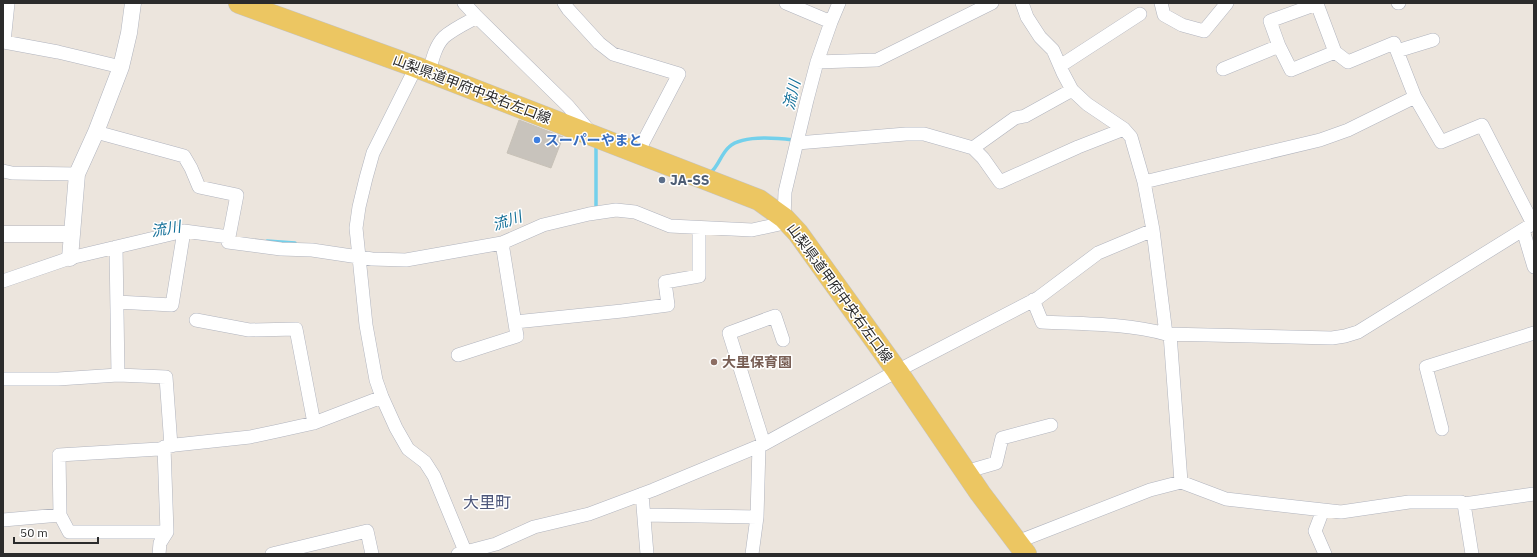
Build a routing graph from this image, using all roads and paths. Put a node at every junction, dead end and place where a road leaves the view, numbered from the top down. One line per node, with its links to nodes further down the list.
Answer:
1 (8, 3): 20 (street)
2 (133, 3): 20 (street)
3 (240, 3): 23 (main road, 山梨県道甲府中央右左口線)
4 (464, 3): 13 (street)
5 (564, 3): 30 (street)
6 (786, 3): 14 (street)
7 (840, 3): 14 (street)
8 (992, 3): 19 (street)
9 (1022, 3): 21 (street)
10 (1161, 3): 11 (street)
11 (1227, 3)
12 (1140, 14): 21 (street)
13 (477, 18): 23 (street); 28 (street)
14 (831, 22): 19 (street)
15 (1433, 40): 17 (street)
16 (1279, 46): 18 (street); 18 (street); 22 (street)
17 (1397, 51): 18 (street); 25 (street)
18 (1336, 52)
19 (817, 62): 29 (street)
20 (121, 66): 27 (street)
21 (1060, 66): 24 (street)
22 (1223, 69)
23 (422, 70): 28 (main road, 山梨県道甲府中央右左口線); 45 (street)
24 (1072, 90): 26 (street); 31 (street)
25 (1415, 97): 34 (street); 36 (street)
26 (1124, 129): 31 (street); 34 (street)
27 (96, 132): 33 (street); 42 (street)
28 (599, 137): 30 (main road, 山梨県道甲府中央右左口線)
29 (796, 143): 31 (street); 35 (street)
30 (640, 148): 35 (main road, 山梨県道甲府中央右左口線)
31 (973, 148)
32 (3, 171): 33 (street)
33 (77, 174): 41 (street)
34 (1144, 182): 38 (street)
35 (786, 220): 37 (street); 57 (main road, 山梨県道甲府中央右左口線)
36 (1530, 225): 47 (street); 54 (street)
37 (699, 228): 43 (street); 52 (street)
38 (1153, 230): 49 (street); 54 (street)
39 (184, 231): 42 (street); 44 (street); 50 (street)
40 (3, 234): 41 (street)
41 (72, 234): 46 (street)
42 (229, 237): 45 (street)
43 (502, 243): 45 (street); 52 (street)
44 (116, 247): 46 (street); 50 (street)
45 (359, 257): 60 (street)
46 (70, 258): 48 (street)
47 (1534, 267)
48 (3, 281)
49 (1033, 300): 54 (street); 57 (street)
50 (117, 302): 58 (street)
51 (196, 320): 61 (street)
52 (515, 322): 56 (street)
53 (1534, 333): 63 (street)
54 (1168, 334): 67 (street)
55 (784, 340): 64 (street)
56 (458, 355)
57 (897, 371): 64 (street); 66 (main road, 山梨県道甲府中央右左口線)
58 (118, 375): 59 (street); 65 (street)
59 (3, 379)
60 (382, 397): 61 (street); 79 (street)
61 (314, 423): 65 (street)
62 (1051, 425): 66 (street)
63 (1442, 429)
64 (761, 445): 68 (street); 74 (street)
65 (167, 447): 73 (street); 76 (street)
66 (966, 472): 77 (main road, 山梨県道甲府中央右左口線)
67 (1181, 482): 71 (street); 77 (street)
68 (642, 494): 72 (street); 79 (street)
69 (1534, 494): 70 (street)
70 (1464, 504): 71 (street); 86 (street)
71 (1323, 510): 85 (street)
72 (644, 514): 74 (street); 83 (street)
73 (60, 515): 75 (street); 76 (street)
74 (756, 517): 84 (street)
75 (3, 520)
76 (167, 532): 80 (street)
77 (1021, 548)
78 (305, 550): 81 (street); 82 (street)
79 (461, 553)
80 (159, 554)
81 (272, 554)
82 (372, 554)
83 (647, 554)
84 (752, 554)
85 (1325, 554)
86 (1472, 554)

